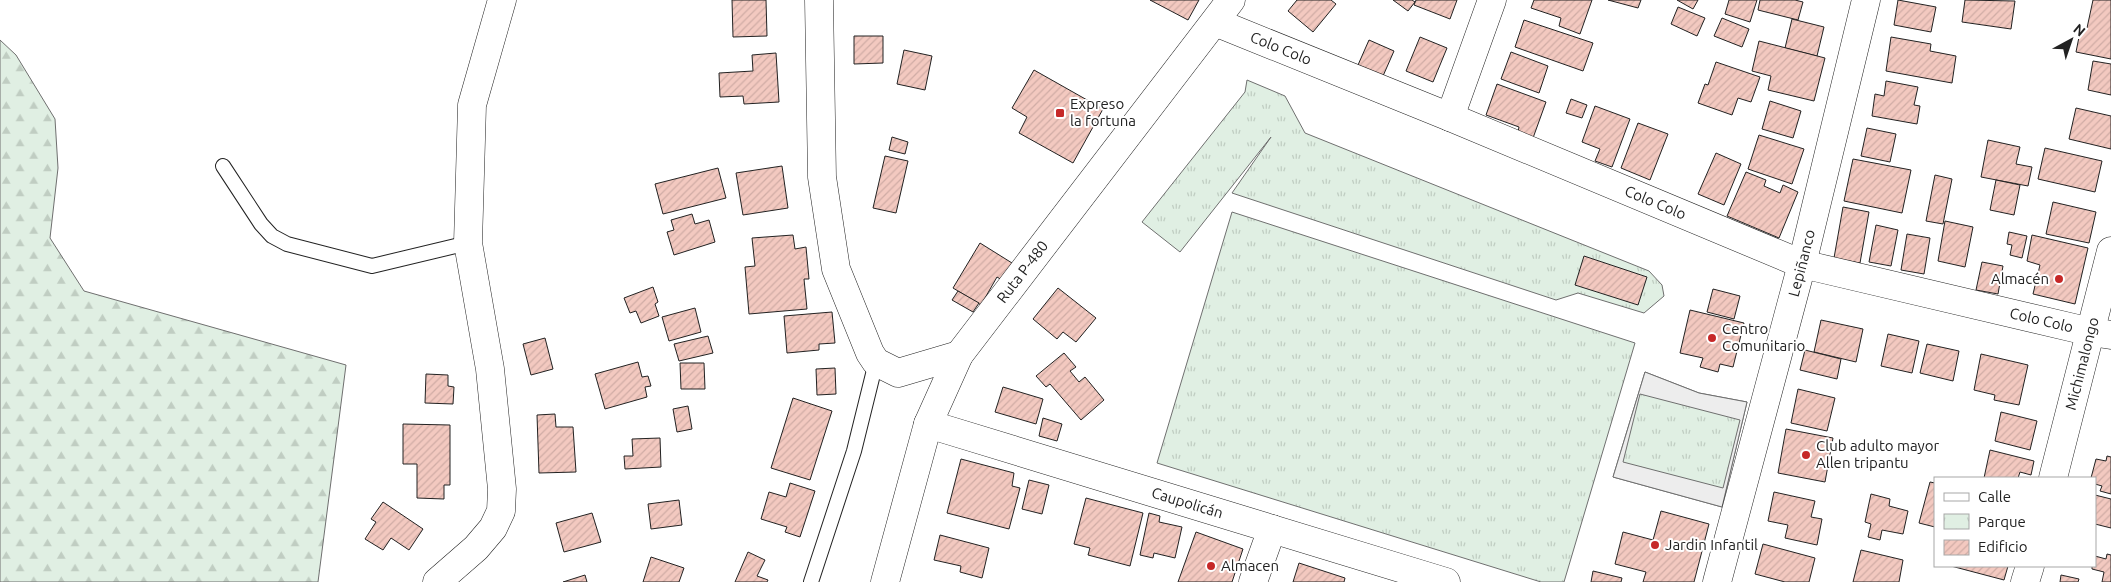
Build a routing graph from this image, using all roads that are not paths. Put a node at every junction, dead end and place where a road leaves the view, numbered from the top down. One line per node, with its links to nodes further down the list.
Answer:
1 (502, 0): 9 (street)
2 (819, 0): 14 (street)
3 (1231, 0): 6 (street, Ruta P-480)
4 (1492, 0): 7 (street)
5 (1866, 0): 11 (street, Lepiñanco)
6 (1215, 22): 7 (street, Colo Colo); 13 (street, Ruta P-480)
7 (1450, 117): 11 (street, Colo Colo)
8 (223, 166): 9 (lane)
9 (468, 243): 20 (street)
10 (2111, 251): 12 (street, Michimalongo)
11 (1802, 264): 12 (street, Colo Colo); 24 (street, Lepiñanco)
12 (2101, 334): 16 (street, Michimalongo)
13 (959, 355): 14 (street); 15 (street, Ruta P-480)
14 (876, 362): 21 (lane)
15 (928, 424): 17 (street, Caupolicán); 22 (street, Ruta P-480)
16 (2053, 477)
17 (1272, 529): 19 (street, Caupolicán); 23 (street)
18 (2030, 567): 25 (street)
19 (1436, 581)
20 (436, 582)
21 (811, 582)
22 (885, 582)
23 (1253, 582)
24 (1717, 582)
25 (2026, 582)

